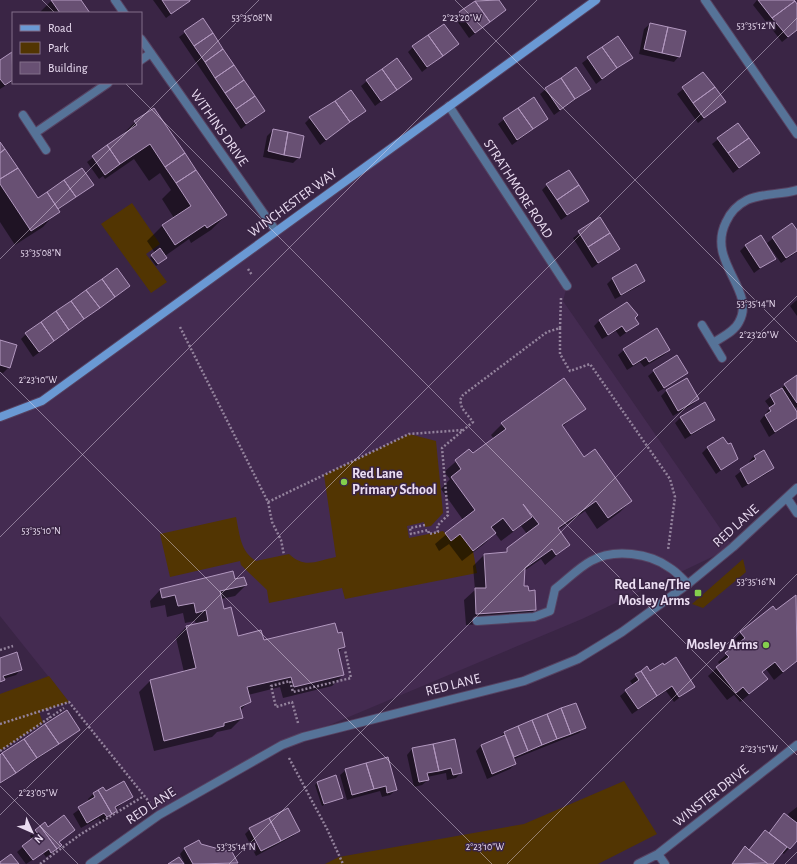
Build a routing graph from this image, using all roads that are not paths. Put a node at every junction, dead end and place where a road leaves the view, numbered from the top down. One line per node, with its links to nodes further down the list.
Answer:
1 (115, 0): 4 (street)
2 (596, 0): 9 (street, WINCHESTER WAY)
3 (705, 0): 12 (street)
4 (123, 12)
5 (142, 40): 6 (street, WITHINS DRIVE)
6 (151, 54): 7 (street); 15 (street, WITHINS DRIVE)
7 (142, 59)
8 (107, 84): 11 (street)
9 (448, 106): 15 (street, WINCHESTER WAY); 16 (street, STRATHMORE ROAD)
10 (23, 115): 11 (street)
11 (36, 133): 13 (street)
12 (797, 134)
13 (46, 150)
14 (797, 190): 18 (street)
15 (276, 232): 20 (street, WINCHESTER WAY)
16 (566, 286)
17 (702, 325): 18 (street)
18 (713, 343): 19 (street)
19 (722, 358)
20 (0, 417)
21 (797, 488): 22 (street, RED LANE)
22 (787, 498): 23 (street); 24 (street, RED LANE)
23 (797, 513)
24 (688, 584): 25 (street); 28 (street, RED LANE)
25 (477, 622)
26 (797, 745): 27 (street, WINSTER DRIVE)
27 (658, 854): 29 (street, WINSTER DRIVE); 30 (street)
28 (90, 864)
29 (638, 864)
30 (665, 864)

